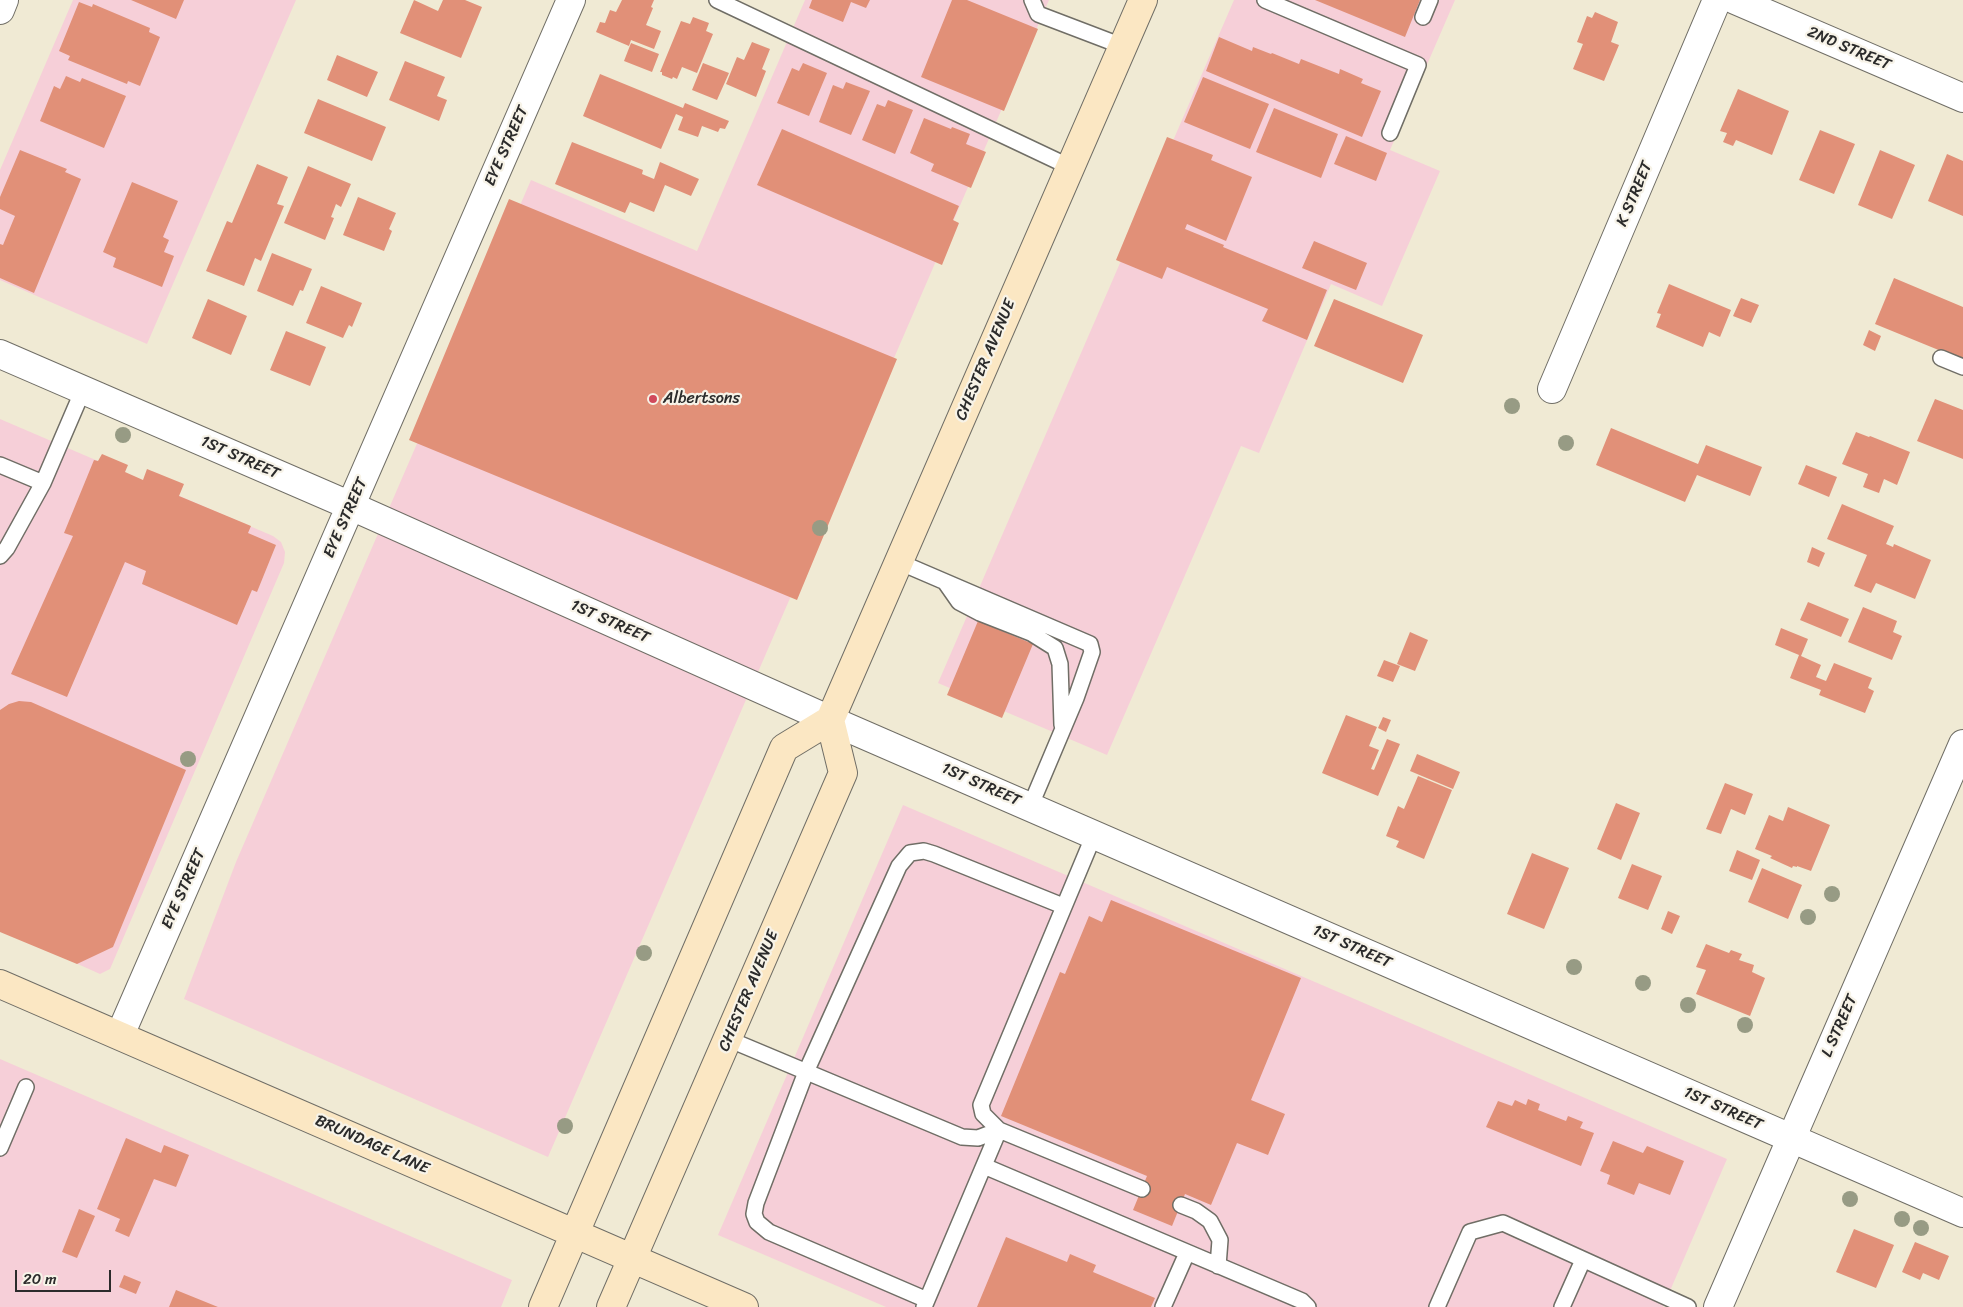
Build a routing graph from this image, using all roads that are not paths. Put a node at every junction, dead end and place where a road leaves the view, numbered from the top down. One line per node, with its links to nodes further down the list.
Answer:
1 (4, 0): 10 (street)
2 (571, 0): 23 (street, EYE STREET)
3 (717, 0): 15 (lane)
4 (1032, 0): 12 (lane)
5 (1142, 0): 12 (main road, CHESTER AVENUE)
6 (1265, 0): 14 (lane)
7 (1430, 0): 11 (lane)
8 (1717, 0): 19 (street, K STREET)
9 (1735, 0): 13 (street, 2ND STREET)
10 (0, 10)
11 (1423, 17)
12 (1122, 46): 15 (main road, CHESTER AVENUE)
13 (1963, 98)
14 (1390, 133)
15 (1070, 167): 25 (main road, CHESTER AVENUE)
16 (0, 354): 20 (street, 1ST STREET)
17 (1941, 358): 18 (lane)
18 (1963, 367)
19 (1552, 389)
20 (83, 390): 22 (lane); 23 (street, 1ST STREET)
21 (0, 465): 22 (lane)
22 (43, 482): 24 (lane)
23 (351, 506): 27 (street, 1ST STREET); 34 (street, EYE STREET)
24 (0, 556)
25 (899, 562): 26 (lane); 27 (main road, CHESTER AVENUE)
26 (945, 582): 28 (lane); 28 (lane)
27 (830, 720): 30 (street, 1ST STREET); 35 (main road, CHESTER AVENUE); 45 (main road)
28 (1063, 729): 30 (lane)
29 (1963, 744): 39 (street, L STREET)
30 (1030, 807): 31 (street, 1ST STREET)
31 (1094, 835): 32 (lane); 39 (street, 1ST STREET)
32 (1063, 906): 36 (lane); 38 (lane)
33 (0, 984): 34 (main road, BRUNDAGE LANE)
34 (120, 1035): 45 (main road, BRUNDAGE LANE)
35 (728, 1038): 36 (lane); 47 (main road, CHESTER AVENUE)
36 (806, 1072): 38 (lane); 50 (lane)
37 (26, 1087): 40 (lane)
38 (999, 1130): 41 (lane); 42 (lane)
39 (1791, 1139): 44 (street, 1ST STREET); 59 (street, L STREET)
40 (0, 1148)
41 (984, 1166): 46 (lane); 50 (lane)
42 (1142, 1188)
43 (1181, 1205): 49 (lane)
44 (1963, 1213)
45 (574, 1234): 47 (main road, BRUNDAGE LANE); 51 (main road)
46 (1187, 1252): 49 (lane); 54 (lane)
47 (632, 1259): 52 (main road, CHESTER AVENUE); 53 (main road, BRUNDAGE LANE)
48 (1583, 1260): 56 (lane); 57 (lane); 58 (lane)
49 (1218, 1266): 55 (lane)
50 (926, 1303)
51 (543, 1307)
52 (612, 1307)
53 (744, 1307)
54 (1163, 1307)
55 (1308, 1307)
56 (1437, 1307)
57 (1562, 1307)
58 (1688, 1307)
59 (1718, 1307)

